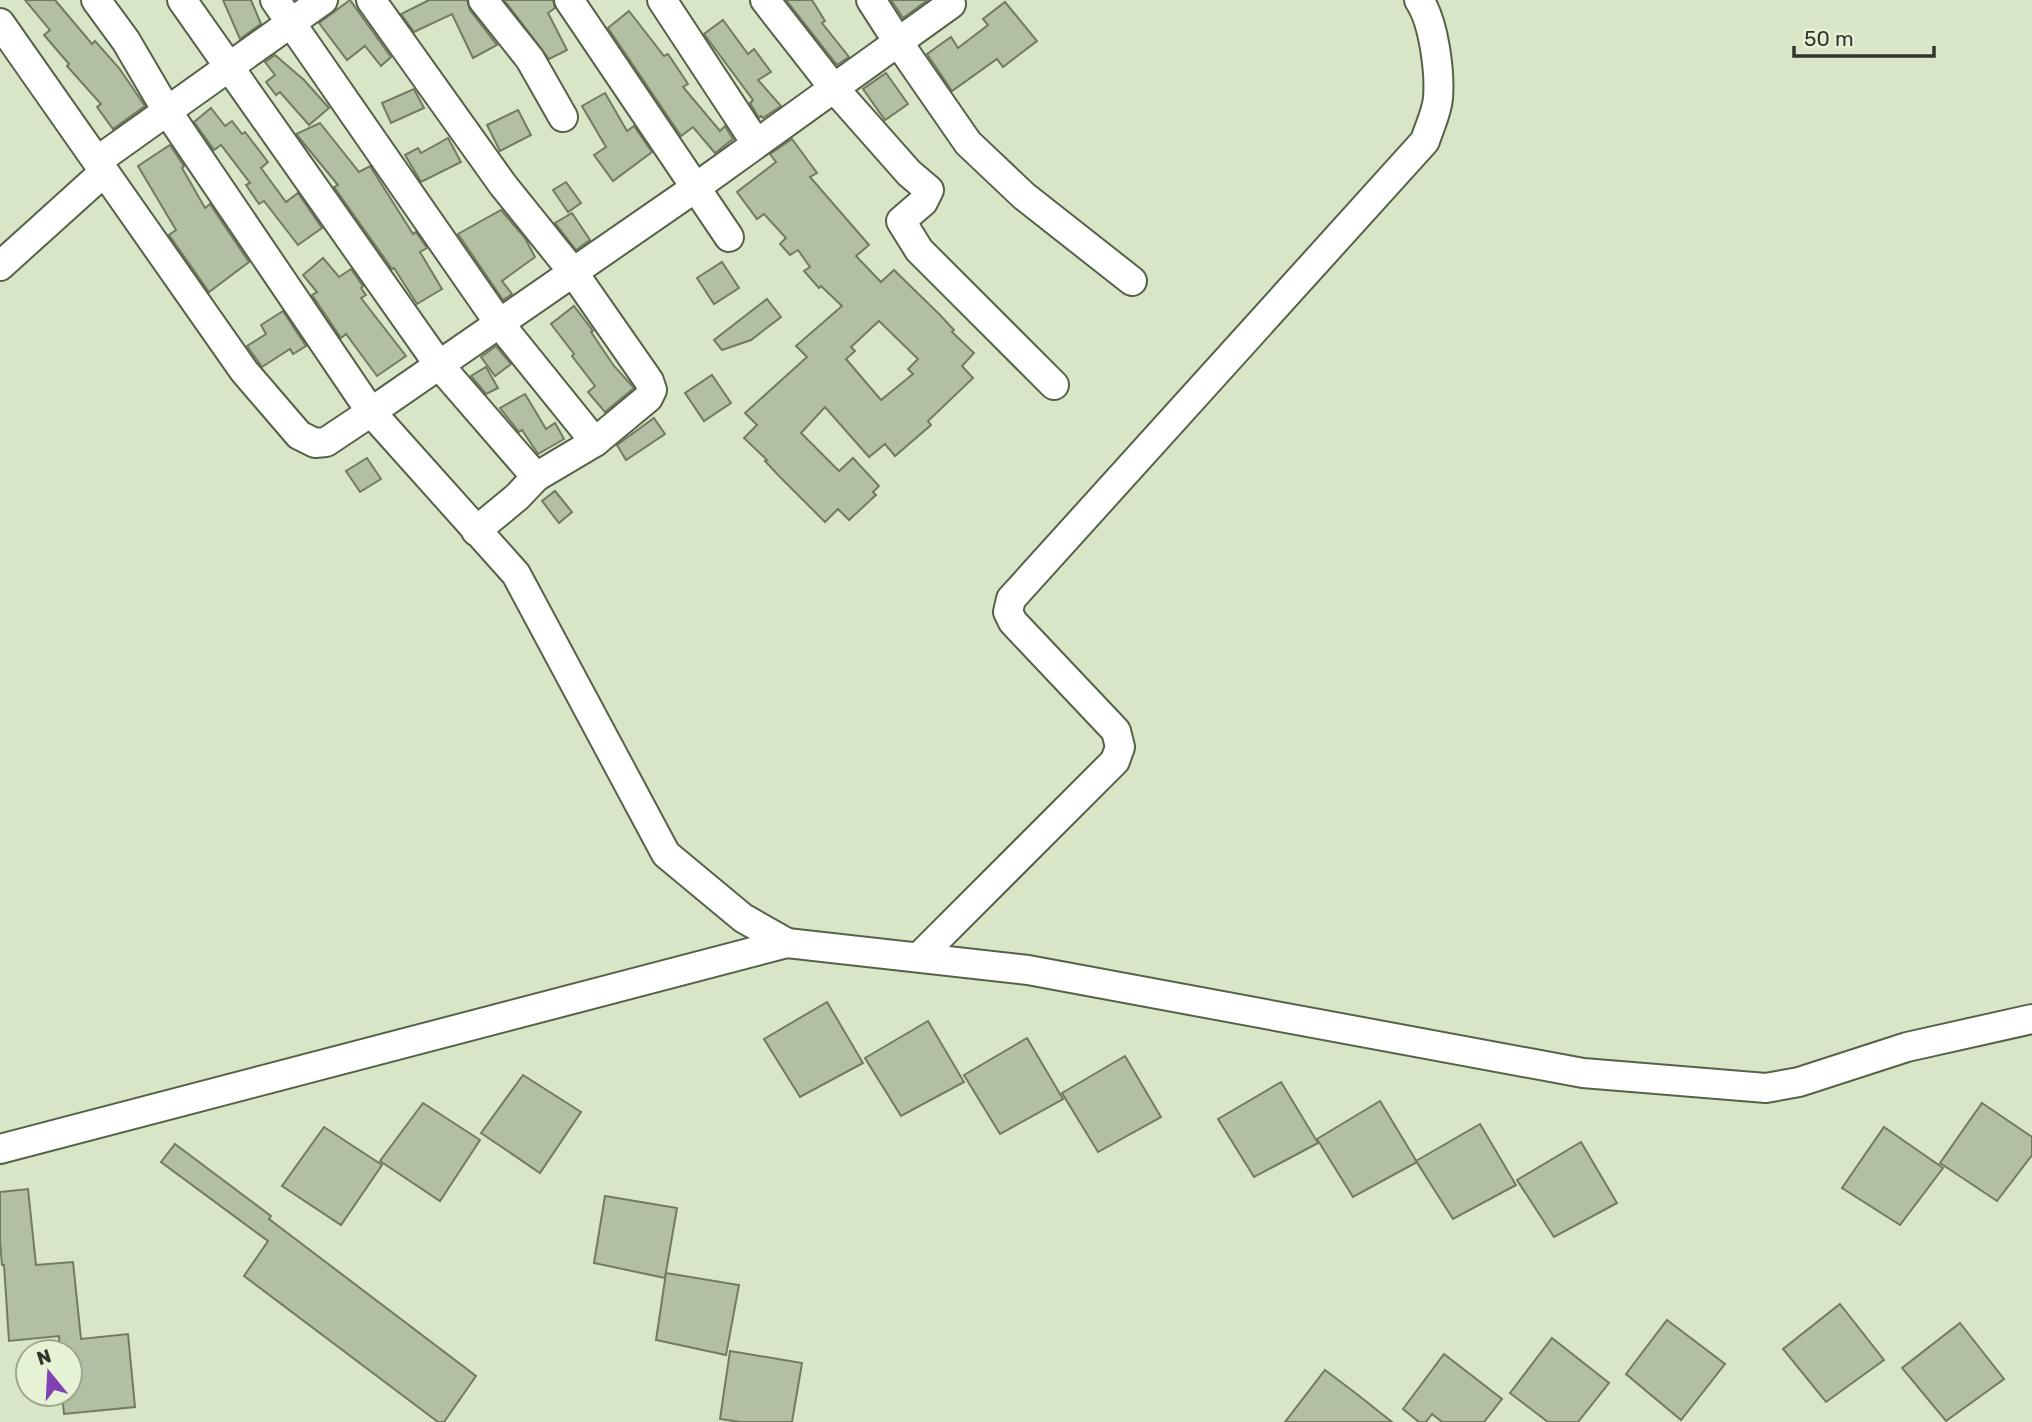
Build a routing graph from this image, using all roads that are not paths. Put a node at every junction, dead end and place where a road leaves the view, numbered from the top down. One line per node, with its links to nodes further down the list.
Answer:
1 (96, 0): 18 (street)
2 (182, 0): 16 (street)
3 (275, 0): 14 (street)
4 (323, 0): 14 (street)
5 (371, 0): 25 (street)
6 (483, 0): 19 (street)
7 (569, 0): 22 (street)
8 (662, 0): 20 (street)
9 (765, 0): 17 (street)
10 (872, 0): 15 (street)
11 (1419, 0): 35 (street)
12 (954, 1): 15 (street)
13 (0, 23): 21 (street)
14 (291, 23): 16 (street); 27 (street)
15 (898, 42): 17 (street); 26 (street)
16 (229, 67): 18 (street); 28 (street)
17 (833, 87): 20 (street); 29 (street)
18 (167, 111): 21 (street); 30 (street)
19 (564, 117)
20 (756, 143): 22 (street)
21 (100, 167): 24 (street); 30 (street)
22 (695, 187): 23 (street); 25 (street)
23 (729, 237)
24 (0, 266)
25 (573, 272): 27 (street); 31 (street)
26 (1132, 281)
27 (499, 323): 28 (street); 31 (street)
28 (439, 365): 30 (street); 32 (street)
29 (1054, 385)
30 (371, 412): 33 (street)
31 (595, 442): 32 (street)
32 (536, 477): 33 (street)
33 (476, 531): 34 (street)
34 (787, 943): 35 (street); 37 (street)
35 (920, 956): 36 (street)
36 (2032, 1019)
37 (0, 1149)

